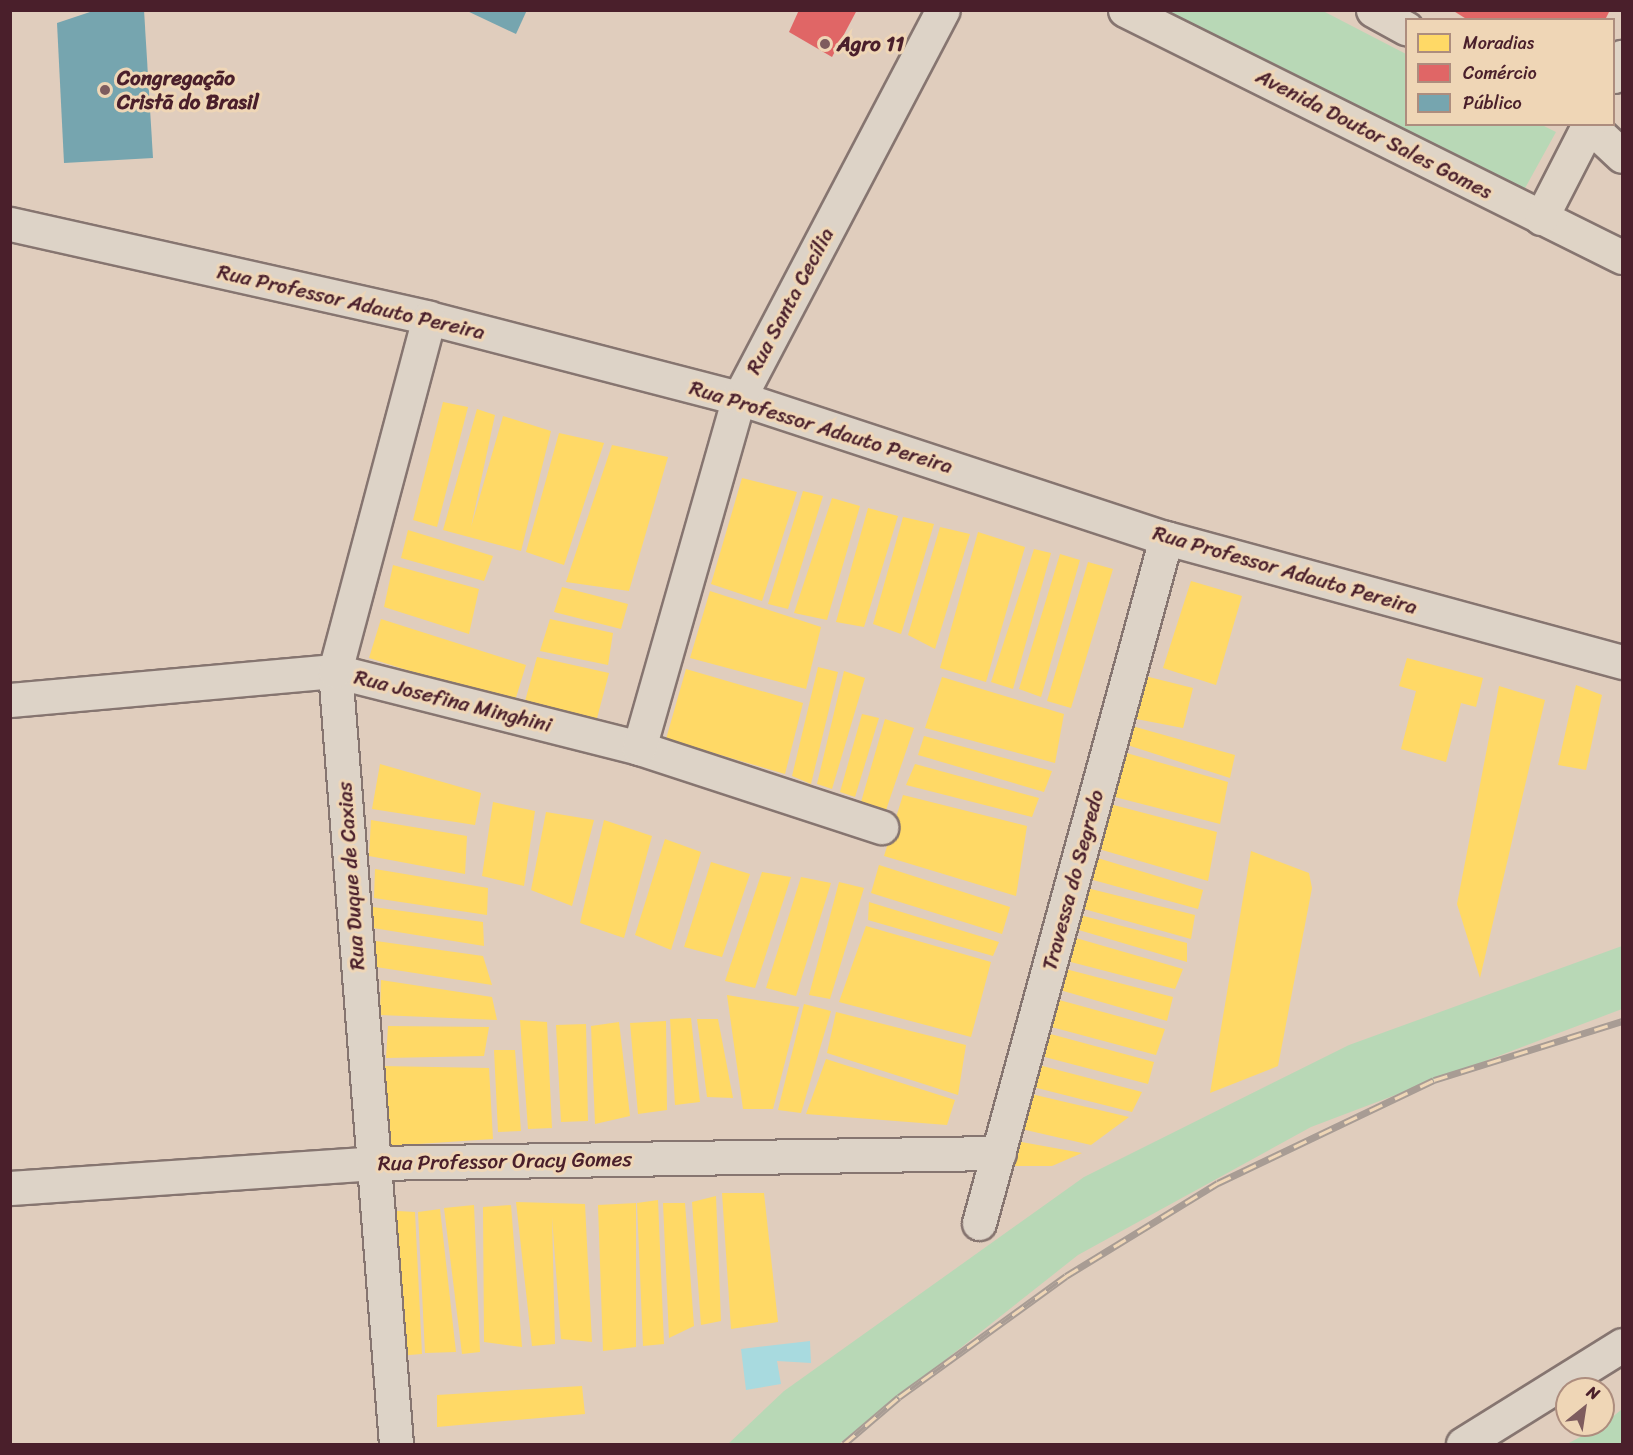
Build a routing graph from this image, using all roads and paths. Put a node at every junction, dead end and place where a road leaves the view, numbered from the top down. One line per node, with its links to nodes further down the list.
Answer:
1 (943, 10): 16 (street, Rua Santa Cecília)
2 (1125, 10): 12 (main road, Avenida Doutor Sales Gomes)
3 (1373, 10): 4 (main road)
4 (1405, 27)
5 (1623, 57): 6 (main road)
6 (1615, 74)
7 (1588, 126): 12 (main road)
8 (1590, 126): 11 (main road)
9 (1591, 126): 10 (main road)
10 (1623, 141)
11 (1623, 156)
12 (1541, 218): 14 (main road, Avenida Doutor Sales Gomes)
13 (10, 224): 15 (street, Rua Professor Adauto Pereira)
14 (1623, 257)
15 (429, 318): 16 (street, Rua Professor Adauto Pereira); 19 (street, Rua Duque de Caxias)
16 (739, 398): 17 (street, Rua Professor Adauto Pereira); 21 (street, Rua Santa Cecília)
17 (1166, 538): 18 (street, Rua Professor Adauto Pereira); 23 (street, Travessa do Segredo)
18 (1623, 662)
19 (335, 671): 20 (street, Rua Josefina Minghini); 21 (street, Rua Josefina Minghini); 24 (street, Rua Duque de Caxias)
20 (10, 700)
21 (639, 748): 22 (street, Rua Josefina Minghini)
22 (881, 826)
23 (999, 1152): 24 (street, Rua Professor Oracy Gomes); 26 (street, Travessa do Segredo)
24 (373, 1163): 25 (street, Rua Professor Oracy Gomes); 28 (street, Rua Duque de Caxias)
25 (10, 1188)
26 (980, 1223)
27 (1623, 1346): 29 (street)
28 (396, 1444)
29 (1463, 1444)

